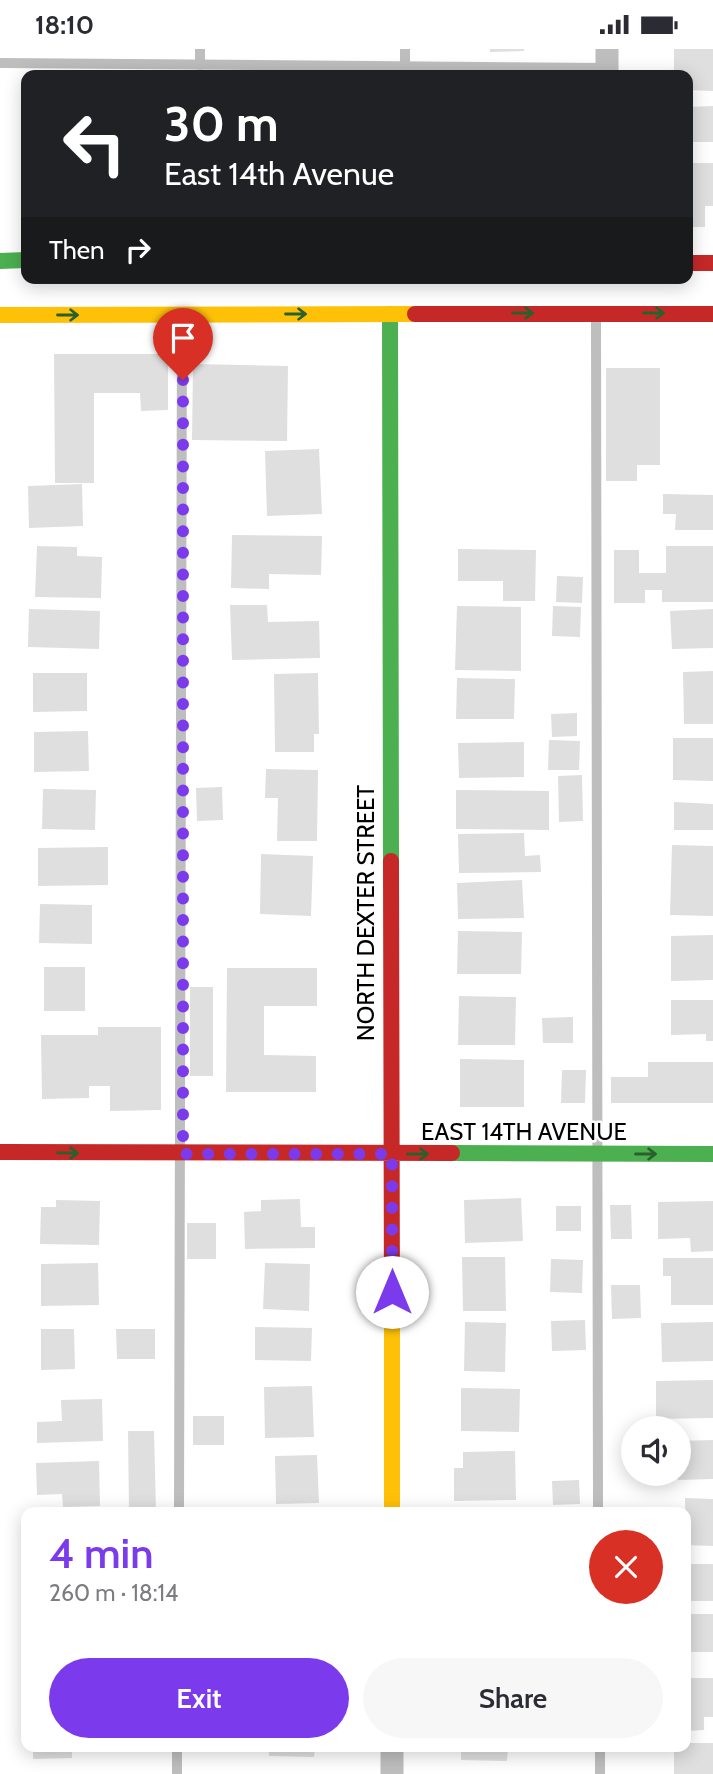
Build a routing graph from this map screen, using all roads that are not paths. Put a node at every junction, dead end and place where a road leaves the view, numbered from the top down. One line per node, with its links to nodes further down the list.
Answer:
1 (200, 49): 5 (lane)
2 (405, 49): 6 (lane)
3 (0, 63): 5 (lane)
4 (607, 64): 6 (lane)
5 (200, 66): 6 (lane)
6 (405, 68)
7 (0, 261): 8 (main road)
8 (21, 261)
9 (693, 263): 10 (main road)
10 (713, 263)
11 (596, 313): 13 (main road, one-way to 11); 14 (main road, one-way to 14); 19 (lane)
12 (182, 314): 13 (main road, one-way to 13); 15 (main road, one-way to 12); 17 (lane)
13 (390, 314): 18 (main road, NORTH DEXTER STREET)
14 (713, 314)
15 (0, 315)
16 (0, 1152): 17 (main road, EAST 14TH AVENUE, one-way to 17)
17 (183, 1154): 18 (main road, EAST 14TH AVENUE); 21 (lane)
18 (392, 1154): 19 (main road, EAST 14TH AVENUE, one-way to 19); 22 (main road, NORTH DEXTER STREET)
19 (596, 1154): 20 (main road, EAST 14TH AVENUE, one-way to 20); 23 (lane)
20 (713, 1154)
21 (179, 1507)
22 (392, 1507)
23 (598, 1507)
24 (177, 1752): 27 (lane)
25 (391, 1752): 28 (street)
26 (600, 1752): 29 (lane)
27 (177, 1774)
28 (391, 1774)
29 (600, 1774)

